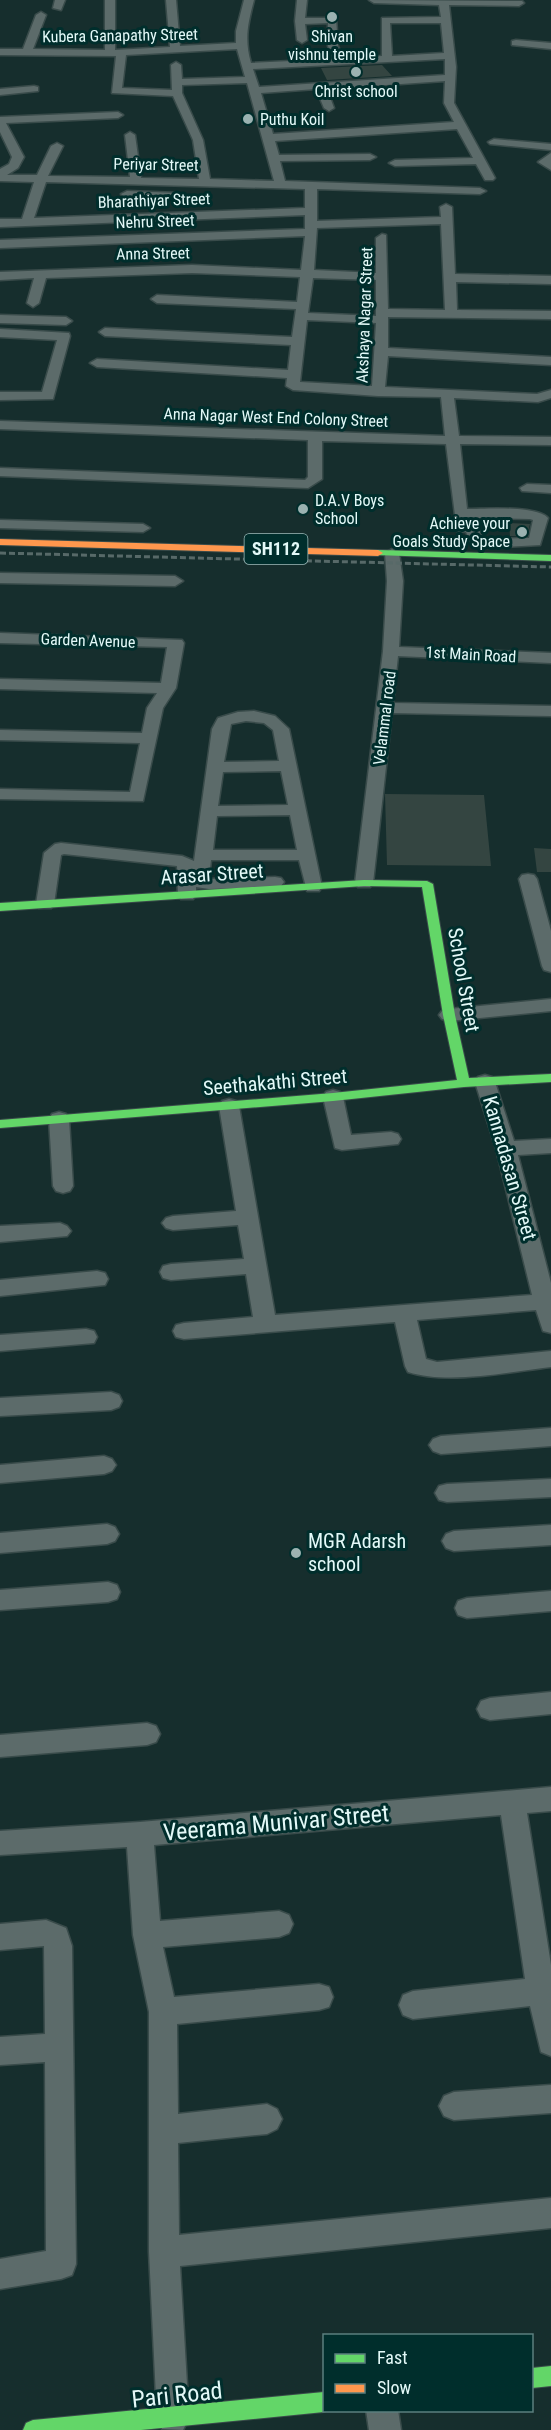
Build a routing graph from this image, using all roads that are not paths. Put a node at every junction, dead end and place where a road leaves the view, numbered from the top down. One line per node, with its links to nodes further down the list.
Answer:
1 (110, 0): 18 (street)
2 (171, 0): 15 (street)
3 (249, 0): 13 (street)
4 (302, 0): 11 (street)
5 (374, 0): 6 (street)
6 (395, 0): 7 (street)
7 (447, 1): 8 (street); 10 (street)
8 (519, 3)
9 (41, 15): 17 (street)
10 (446, 20): 19 (street); 21 (street)
11 (300, 21): 12 (street); 22 (street)
12 (302, 40)
13 (241, 46): 15 (street, Kubera Ganapathy Street); 24 (street)
14 (551, 46): 20 (street)
15 (175, 51): 18 (street, Kubera Ganapathy Street)
16 (0, 52): 17 (street, Kubera Ganapathy Street)
17 (27, 52): 18 (street, Kubera Ganapathy Street)
18 (115, 53): 28 (street)
19 (449, 56): 21 (street); 25 (street)
20 (551, 56)
21 (387, 59): 22 (street)
22 (339, 62): 24 (street)
23 (176, 65): 28 (street)
24 (246, 66): 26 (street)
25 (450, 78): 27 (street); 34 (street)
26 (252, 85): 27 (street); 28 (street); 37 (street)
27 (320, 85): 31 (street)
28 (177, 88): 50 (street)
29 (34, 89): 30 (street)
30 (0, 92)
31 (329, 108)
32 (118, 115): 33 (street)
33 (0, 120): 46 (street)
34 (460, 125): 35 (street); 44 (street)
35 (412, 129): 37 (street); 38 (street)
36 (130, 135): 49 (street)
37 (269, 138): 42 (street)
38 (423, 141)
39 (495, 142): 41 (street)
40 (57, 146): 47 (street)
41 (551, 147)
42 (274, 158): 43 (street); 51 (street)
43 (370, 158)
44 (481, 161): 45 (street); 48 (street)
45 (394, 163)
46 (0, 176): 47 (street, Periyar Street)
47 (40, 178): 49 (street, Periyar Street); 59 (street)
48 (489, 178)
49 (136, 180): 50 (street, Periyar Street)
50 (205, 181): 51 (street, Periyar Street)
51 (280, 184): 52 (street, Periyar Street)
52 (311, 186): 53 (street, Periyar Street); 57 (street)
53 (446, 189): 54 (street, Periyar Street); 58 (street)
54 (480, 191)
55 (119, 194): 56 (street)
56 (178, 196)
57 (310, 211): 59 (street, Bharathiyar Street); 61 (street)
58 (445, 220): 61 (street, Nehru Street); 68 (street)
59 (27, 222): 60 (street, Bharathiyar Street)
60 (0, 223)
61 (311, 228): 63 (street, Nehru Street); 65 (street)
62 (382, 238): 67 (street, Akshaya Nagar Street)
63 (0, 244)
64 (41, 274): 65 (street, Anna Street); 66 (street, Anna Street); 71 (street)
65 (307, 274): 67 (street, Anna Street); 72 (street)
66 (0, 276)
67 (383, 277): 75 (street, Akshaya Nagar Street)
68 (450, 279): 69 (street); 73 (street)
69 (551, 280)
70 (157, 299): 72 (street)
71 (33, 303)
72 (302, 311): 75 (street); 80 (street)
73 (451, 314): 74 (street); 75 (street)
74 (551, 315)
75 (382, 316): 81 (street, Akshaya Nagar Street)
76 (0, 319): 77 (street)
77 (66, 321)
78 (105, 332): 80 (street)
79 (0, 333): 88 (street)
80 (296, 341): 84 (street)
81 (382, 351): 82 (street); 85 (street, Akshaya Nagar Street)
82 (551, 361)
83 (98, 363): 84 (street)
84 (293, 380): 85 (street)
85 (378, 392): 86 (street)
86 (447, 394): 87 (street); 91 (street)
87 (551, 394)
88 (0, 396)
89 (0, 425): 90 (street, Anna Nagar West End Colony Street)
90 (315, 437): 91 (street, Anna Nagar West End Colony Street); 93 (street)
91 (453, 439): 92 (street, Anna Nagar West End Colony Street); 96 (street)
92 (551, 445)
93 (0, 472)
94 (527, 488): 95 (street)
95 (551, 489)
96 (464, 513): 100 (street); 100 (street); 101 (street)
97 (0, 524): 98 (street)
98 (143, 528)
99 (0, 542): 103 (main road, SH112)
100 (535, 542): 104 (street)
101 (463, 555): 103 (main road, SH112); 104 (main road, SH112)
102 (111, 559): 103 (main road, SH112)
103 (393, 560): 104 (main road, SH112); 108 (street, Velammal road)
104 (550, 562)
105 (0, 578): 106 (street)
106 (175, 581)
107 (0, 638): 111 (street, Garden Avenue)
108 (391, 651): 109 (street, 1st Main Road); 112 (street, Velammal road)
109 (551, 658)
110 (0, 684): 111 (street)
111 (168, 688): 115 (street)
112 (385, 708): 113 (street); 124 (street, Velammal road)
113 (551, 711)
114 (0, 735): 115 (street)
115 (149, 738): 118 (street)
116 (288, 766): 117 (street); 117 (street); 119 (street)
117 (215, 767): 120 (street)
118 (0, 794)
119 (297, 810): 120 (street); 122 (street)
120 (209, 811): 121 (street)
121 (203, 855): 122 (street); 125 (street)
122 (306, 855): 125 (street)
123 (528, 879): 130 (street)
124 (364, 883): 125 (main road, Arasar Street); 126 (main road, Arasar Street)
125 (312, 884): 127 (main road, Arasar Street)
126 (427, 884): 132 (main road, School Street)
127 (187, 895): 128 (main road, Arasar Street); 128 (street)
128 (45, 904): 129 (main road, Arasar Street)
129 (0, 907)
130 (551, 966)
131 (551, 1005): 132 (street)
132 (449, 1015): 135 (main road, School Street)
133 (551, 1078): 134 (main road, Seethakathi Street)
134 (485, 1082): 135 (main road, Seethakathi Street); 142 (street, Kannadasan Street)
135 (464, 1083): 136 (main road, Seethakathi Street)
136 (333, 1098): 137 (main road, Seethakathi Street); 140 (street)
137 (229, 1106): 138 (main road, Seethakathi Street); 144 (street)
138 (59, 1119): 139 (main road, Seethakathi Street); 143 (street)
139 (1, 1124)
140 (391, 1139)
141 (551, 1146): 142 (street)
142 (506, 1149): 152 (street, Kannadasan Street)
143 (63, 1186)
144 (248, 1217): 145 (street); 148 (street)
145 (173, 1223)
146 (60, 1231): 147 (street)
147 (0, 1234)
148 (256, 1266): 149 (street); 154 (street)
149 (171, 1272)
150 (97, 1279): 151 (street)
151 (0, 1288)
152 (548, 1301): 153 (street); 155 (street, Kannadasan Street)
153 (404, 1312): 154 (street); 159 (street)
154 (265, 1324): 156 (street)
155 (551, 1324)
156 (184, 1331)
157 (86, 1337): 158 (street)
158 (0, 1343)
159 (551, 1359)
160 (111, 1401): 161 (street)
161 (0, 1407)
162 (551, 1437): 163 (street)
163 (441, 1445)
164 (104, 1465): 165 (street)
165 (0, 1474)
166 (551, 1488): 167 (street)
167 (447, 1492)
168 (107, 1534): 171 (street)
169 (551, 1535): 170 (street)
170 (454, 1540)
171 (0, 1543)
172 (108, 1592): 173 (street)
173 (0, 1600)
174 (551, 1602): 175 (street)
175 (467, 1608)
176 (551, 1703): 177 (street)
177 (490, 1708)
178 (147, 1734): 179 (street)
179 (0, 1746)
180 (551, 1799): 181 (street, Veerama Munivar Street)
181 (512, 1803): 182 (street, Veerama Munivar Street); 187 (street)
182 (140, 1834): 183 (street, Veerama Munivar Street); 185 (street)
183 (0, 1843)
184 (279, 1924): 185 (street)
185 (147, 1935): 190 (street)
186 (0, 1937): 192 (street)
187 (541, 1991): 189 (street); 191 (street)
188 (319, 1997): 190 (street)
189 (413, 2005)
190 (163, 2012): 197 (street)
191 (551, 2042)
192 (58, 2047): 193 (street); 200 (street)
193 (0, 2051)
194 (551, 2099): 195 (street)
195 (454, 2106)
196 (267, 2119): 197 (street)
197 (164, 2130): 199 (street)
198 (551, 2213): 199 (street)
199 (164, 2252): 205 (street)
200 (0, 2274)
201 (551, 2376): 202 (main road)
202 (533, 2378)
203 (323, 2402): 206 (main road, Pari Road)
204 (382, 2412): 209 (street)
205 (173, 2418): 206 (main road, Pari Road); 207 (main road, Pari Road)
206 (280, 2418)
207 (67, 2429): 208 (main road, Pari Road)
208 (33, 2430)
209 (385, 2430)

